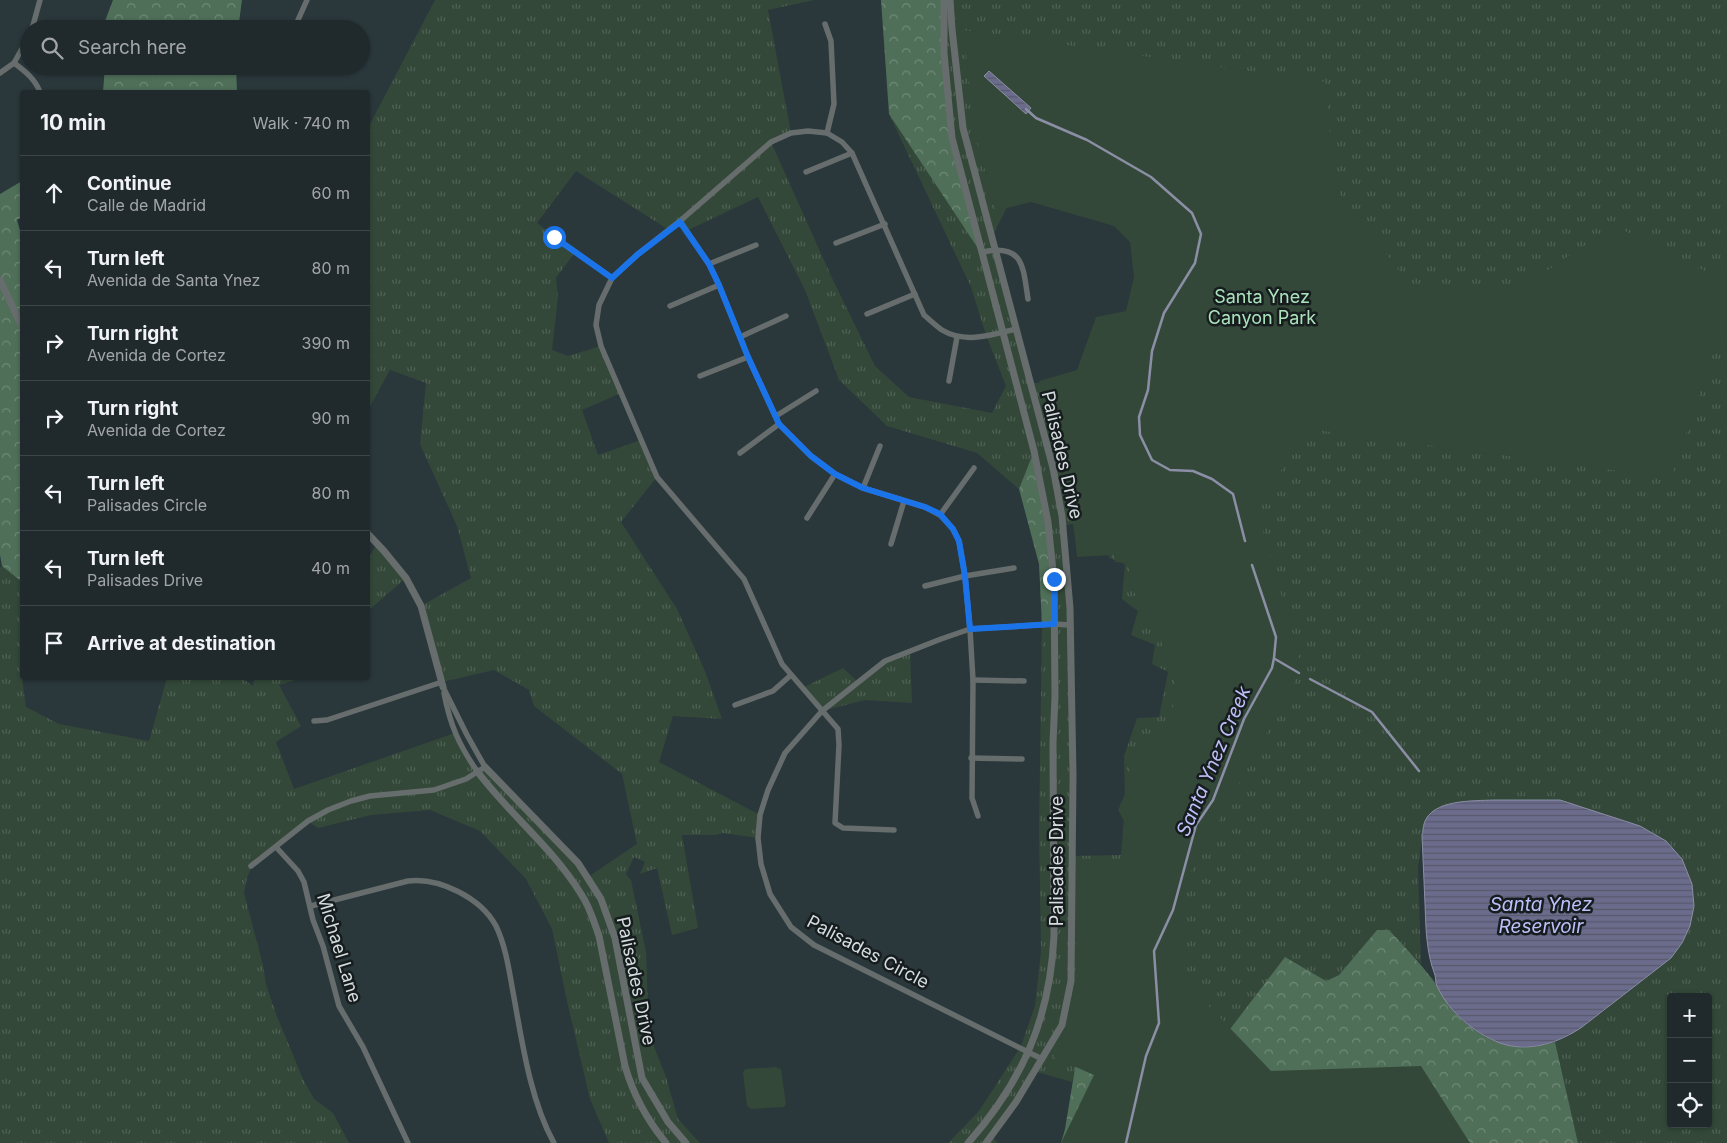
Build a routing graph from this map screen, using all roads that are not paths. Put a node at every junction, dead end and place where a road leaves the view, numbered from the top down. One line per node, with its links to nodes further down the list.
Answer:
1 (40, 0): 5 (street)
2 (307, 0): 6 (street)
3 (944, 0): 23 (street, Palisades Drive)
4 (950, 0): 22 (street, Palisades Drive)
5 (34, 20)
6 (298, 20)
7 (825, 24): 14 (street)
8 (20, 52): 9 (street)
9 (14, 63): 10 (street); 11 (street)
10 (20, 68)
11 (0, 73)
12 (30, 75): 13 (street)
13 (39, 90)
14 (827, 133): 15 (street); 17 (street)
15 (852, 153): 16 (street); 18 (street)
16 (806, 172)
17 (680, 222): 24 (street); 25 (street)
18 (885, 224): 20 (street); 28 (street)
19 (554, 237): 25 (street)
20 (836, 243)
21 (756, 245): 24 (street)
22 (995, 249): 23 (street); 29 (street); 34 (street, Palisades Drive)
23 (982, 252): 35 (street, Palisades Drive)
24 (709, 264): 27 (street)
25 (612, 278): 62 (street)
26 (0, 280): 33 (street)
27 (719, 285): 30 (street); 36 (street)
28 (915, 294): 31 (street); 37 (street)
29 (1028, 299)
30 (670, 306)
31 (867, 314)
32 (786, 316): 36 (street)
33 (20, 323)
34 (1016, 329): 35 (street); 52 (street, Palisades Drive)
35 (1002, 332): 37 (street); 53 (street, Palisades Drive)
36 (740, 336): 38 (street)
37 (957, 337): 40 (street)
38 (748, 357): 39 (street); 42 (street)
39 (700, 376)
40 (949, 381)
41 (816, 390): 42 (street)
42 (776, 416): 43 (street)
43 (779, 424): 45 (street); 47 (street)
44 (880, 446): 48 (street)
45 (740, 453)
46 (974, 468): 50 (street)
47 (835, 474): 48 (street); 51 (street)
48 (863, 488): 49 (street)
49 (904, 501): 50 (street); 55 (street)
50 (940, 514): 57 (street)
51 (807, 518)
52 (1062, 520): 53 (street); 60 (street, Palisades Drive)
53 (1048, 522): 59 (street, Palisades Drive)
54 (370, 536): 65 (street, Palisades Drive)
55 (891, 544)
56 (1014, 568): 57 (street)
57 (965, 576): 58 (street); 61 (street)
58 (925, 586)
59 (1054, 624): 60 (street, Palisades Circle); 61 (street, Palisades Circle); 78 (street, Palisades Drive)
60 (1069, 625): 79 (street, Palisades Drive)
61 (970, 629): 63 (street); 67 (street, Palisades Circle)
62 (791, 675): 66 (street); 67 (street)
63 (973, 680): 64 (street); 69 (street)
64 (1024, 681)
65 (443, 684): 68 (street); 71 (street, Palisades Drive); 72 (street, Palisades Drive)
66 (735, 705)
67 (822, 711): 74 (street); 78 (street, Palisades Circle)
68 (314, 721)
69 (972, 758): 70 (street); 73 (street)
70 (1022, 758)
71 (485, 767): 72 (street); 83 (street, Palisades Drive)
72 (477, 771): 75 (street); 82 (street, Palisades Drive)
73 (978, 816)
74 (894, 830)
75 (276, 847): 76 (street); 77 (street, Michael Lane)
76 (252, 866)
77 (311, 906): 80 (street, Michael Lane); 81 (street)
78 (1028, 1051): 79 (street, Palisades Circle); 84 (street, Palisades Drive)
79 (1042, 1059): 85 (street, Palisades Drive)
80 (408, 1143)
81 (554, 1143)
82 (666, 1143)
83 (686, 1143)
84 (968, 1143)
85 (986, 1143)

